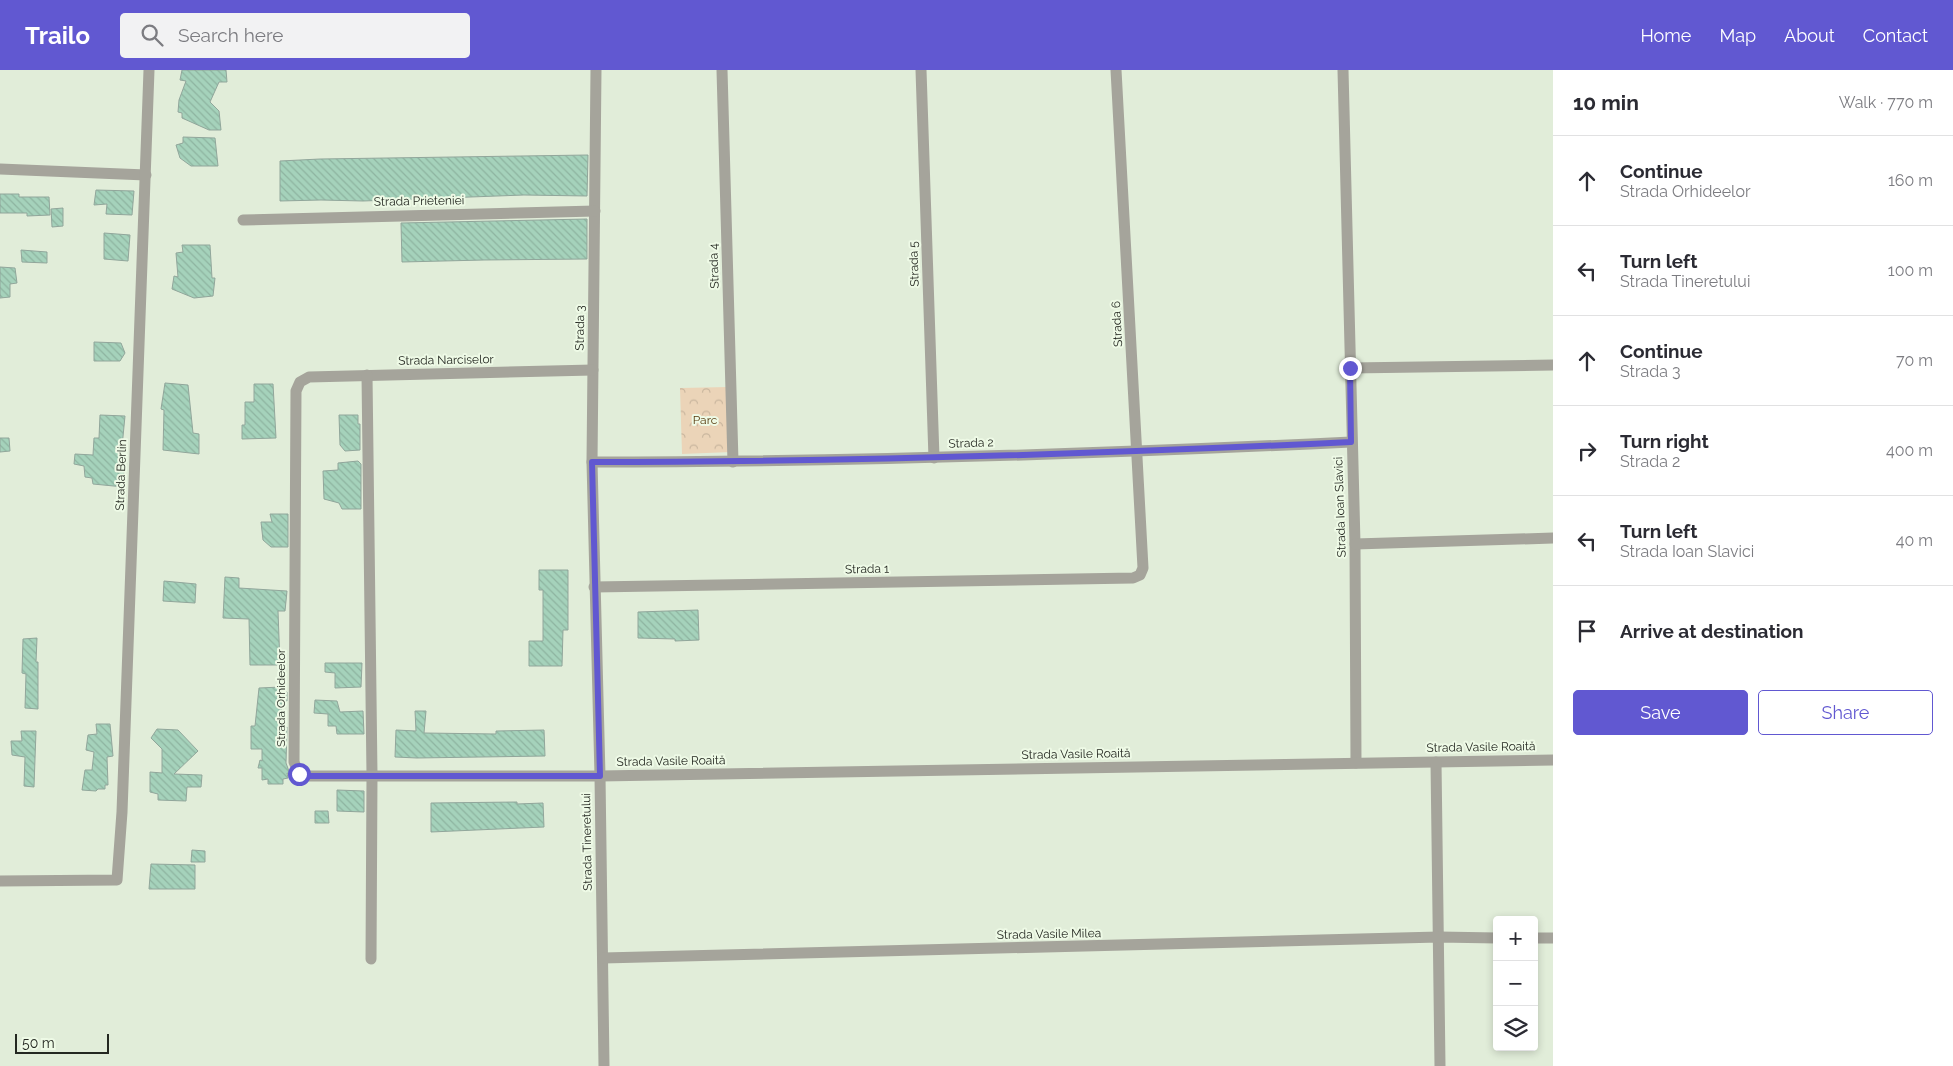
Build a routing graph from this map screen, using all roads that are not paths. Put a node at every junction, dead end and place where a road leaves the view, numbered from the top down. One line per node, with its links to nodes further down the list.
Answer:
1 (149, 70): 8 (street, Strada Berlin)
2 (596, 70): 9 (street, Strada 3)
3 (722, 70): 20 (street, Strada 4)
4 (921, 70): 18 (street, Strada 5)
5 (1116, 70): 17 (street, Strada 6)
6 (1343, 70): 12 (street, Strada Ioan Slavici)
7 (0, 169): 8 (street)
8 (146, 174): 30 (street, Strada Berlin)
9 (595, 211): 10 (street, Strada Prieteniei); 13 (street, Strada 3)
10 (243, 220)
11 (1553, 365): 12 (street)
12 (1350, 368): 16 (street, Strada Ioan Slavici)
13 (593, 370): 14 (street, Strada Narciselor); 19 (street, Strada 3)
14 (367, 375): 15 (street, Strada Narciselor); 28 (street)
15 (300, 382): 28 (street, Strada Orhideelor)
16 (1351, 442): 17 (street, Strada 2); 22 (street, Strada Ioan Slavici)
17 (1137, 452): 18 (street, Strada 2); 23 (street, Strada 6)
18 (934, 458): 20 (street, Strada 2)
19 (592, 462): 20 (street, Strada 2); 24 (street, Strada 3)
20 (733, 462)
21 (1553, 538): 22 (street)
22 (1355, 544): 27 (street, Strada Ioan Slavici)
23 (1140, 575): 24 (street, Strada 1)
24 (594, 587): 29 (street, Strada Tineretului)
25 (1553, 760): 26 (street, Strada Vasile Roaită)
26 (1436, 762): 27 (street, Strada Vasile Roaită); 31 (street)
27 (1356, 763): 29 (street, Strada Vasile Roaită)
28 (372, 775): 29 (street, Strada Orhideelor); 36 (street)
29 (600, 776): 35 (street, Strada Tineretului)
30 (0, 880)
31 (1439, 937): 32 (street, Strada Vasile Milea); 35 (street, Strada Vasile Milea); 38 (street)
32 (1493, 938)
33 (1538, 938): 34 (street)
34 (1553, 938)
35 (602, 958): 37 (street, Strada Tineretului)
36 (371, 959)
37 (604, 1066)
38 (1440, 1066)

